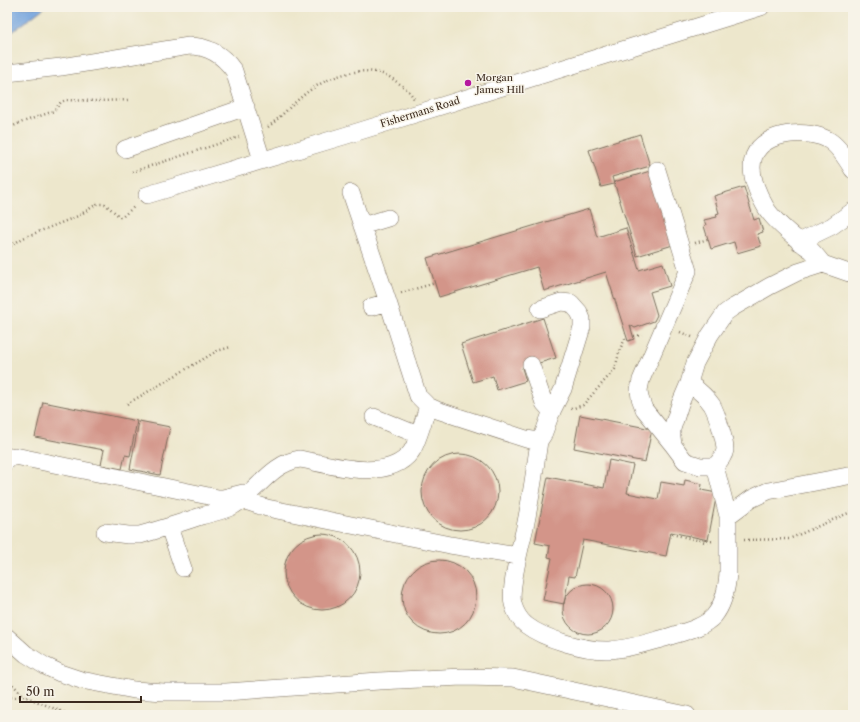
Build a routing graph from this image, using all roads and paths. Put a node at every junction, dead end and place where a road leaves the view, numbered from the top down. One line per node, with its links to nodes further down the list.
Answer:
1 (761, 7): 5 (street, Fishermans Road)
2 (7, 73): 4 (street)
3 (129, 100): 6 (path)
4 (246, 107): 7 (street); 8 (street)
5 (418, 112): 7 (path); 9 (street, Fishermans Road)
6 (7, 129)
7 (254, 132): 9 (street); 12 (path)
8 (125, 149)
9 (262, 160): 14 (street, Fishermans Road)
10 (657, 170): 35 (street)
11 (853, 170): 18 (street)
12 (132, 172)
13 (351, 193): 17 (street)
14 (147, 195): 19 (path)
15 (853, 211): 18 (street)
16 (388, 218): 17 (street)
17 (362, 226): 22 (street)
18 (799, 242): 20 (street)
19 (7, 248)
20 (823, 264): 21 (street); 28 (street)
21 (852, 275)
22 (388, 302): 23 (street); 30 (street)
23 (371, 307)
24 (540, 309): 31 (street)
25 (626, 337): 31 (path)
26 (231, 347): 29 (path)
27 (531, 365): 31 (street)
28 (689, 383): 35 (street); 37 (street)
29 (127, 404)
30 (428, 406): 33 (street); 34 (street)
31 (552, 412): 34 (street)
32 (374, 416): 33 (street)
33 (418, 435): 39 (street)
34 (539, 441): 46 (street)
35 (673, 445): 37 (street)
36 (7, 461): 39 (street)
37 (715, 466): 41 (street)
38 (853, 475): 41 (street)
39 (247, 494): 42 (street); 46 (street)
40 (853, 511): 45 (path)
41 (728, 516): 45 (street)
42 (169, 527): 43 (street); 47 (street)
43 (105, 532)
44 (672, 534): 45 (path)
45 (728, 541): 46 (street)
46 (518, 556)
47 (183, 568)
48 (7, 637): 53 (street)
49 (7, 679): 50 (path)
50 (24, 696): 51 (path); 52 (path)
51 (7, 698)
52 (70, 715)
53 (687, 715)

